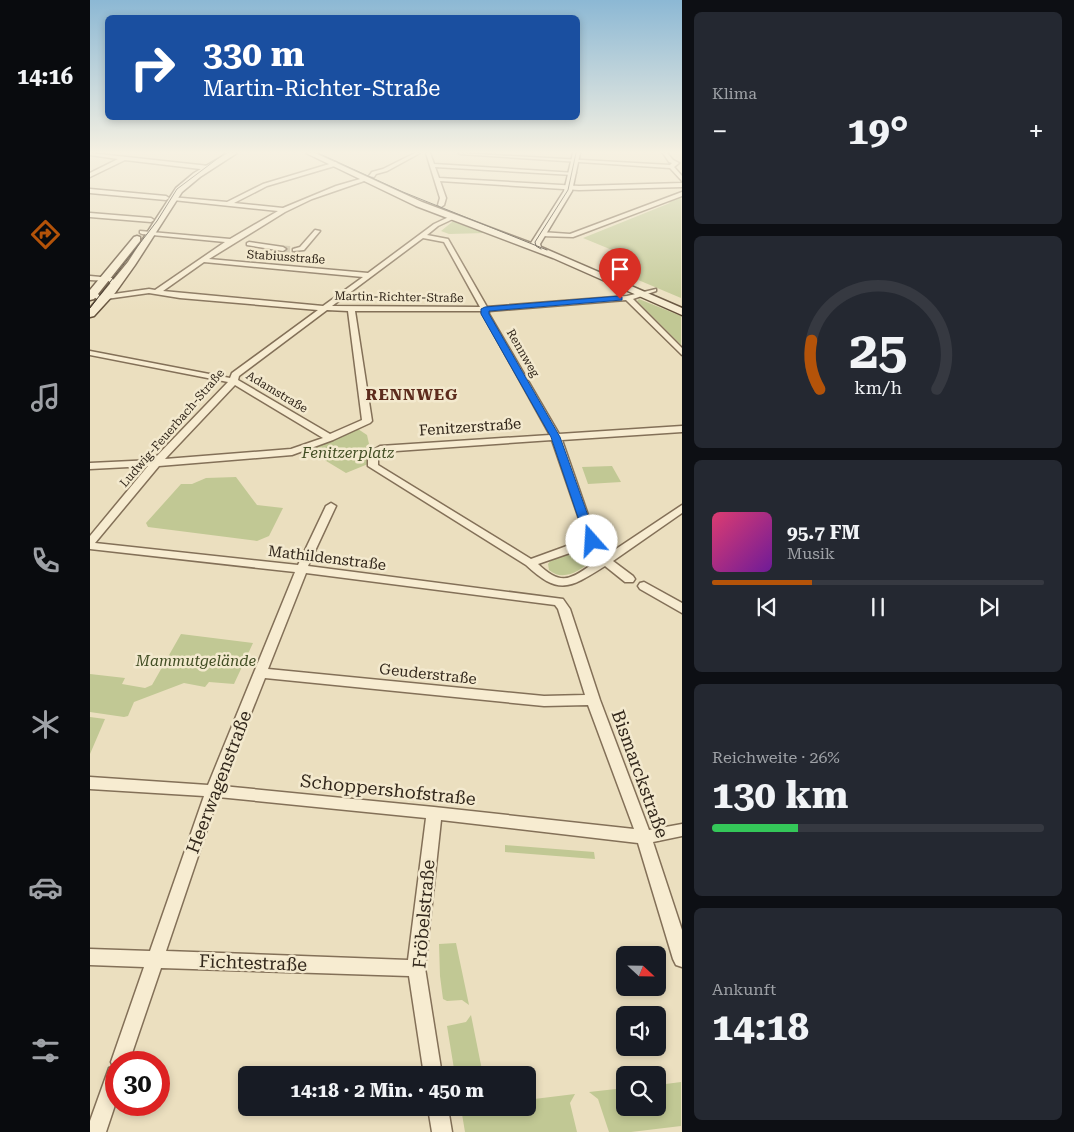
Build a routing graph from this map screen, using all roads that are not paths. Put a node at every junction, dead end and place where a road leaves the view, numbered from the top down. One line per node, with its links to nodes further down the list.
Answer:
1 (163, 206): 12 (main road)
2 (165, 206): 16 (main road)
3 (252, 206): 9 (street)
4 (296, 206): 9 (street)
5 (429, 206): 11 (main road)
6 (443, 206): 15 (main road)
7 (558, 206): 13 (main road)
8 (651, 206): 13 (street)
9 (287, 210): 19 (street)
10 (90, 215): 12 (street)
11 (453, 217): 17 (street, Ludwig-Feuerbach-Straße); 18 (main road)
12 (151, 220): 16 (main road)
13 (542, 231): 18 (main road); 21 (main road)
14 (316, 232): 23 (street)
15 (507, 232): 18 (main road); 21 (main road)
16 (146, 233): 19 (street); 27 (main road); 28 (main road)
17 (422, 236): 25 (street, Ludwig-Feuerbach-Straße); 39 (street, Rennweg)
18 (526, 237): 21 (main road)
19 (230, 242): 24 (street)
20 (249, 244): 22 (street)
21 (536, 246): 29 (main road); 33 (main road)
22 (283, 249)
23 (295, 250)
24 (202, 260): 25 (street, Stabiusstraße); 31 (street)
25 (369, 275): 37 (street, Ludwig-Feuerbach-Straße)
26 (90, 278): 27 (street)
27 (102, 281): 28 (street); 32 (main road)
28 (117, 287): 30 (street, Martin-Richter-Straße); 34 (main road)
29 (654, 290): 33 (street, Martin-Richter-Straße); 36 (main road)
30 (142, 291): 31 (street, Martin-Richter-Straße); 34 (street, Martin-Richter-Straße)
31 (157, 292): 37 (street, Martin-Richter-Straße)
32 (91, 294): 34 (street)
33 (642, 295): 35 (street, Martin-Richter-Straße); 40 (main road)
34 (103, 298): 41 (main road)
35 (628, 298): 39 (street, Martin-Richter-Straße); 43 (street)
36 (682, 302)
37 (326, 308): 38 (street, Martin-Richter-Straße); 44 (street, Ludwig-Feuerbach-Straße)
38 (354, 308): 39 (street, Martin-Richter-Straße); 47 (street)
39 (485, 309): 46 (street, Rennweg)
40 (682, 312)
41 (90, 314)
42 (90, 353): 44 (street, Adamstraße)
43 (682, 353)
44 (234, 381): 47 (street, Adamstraße); 48 (street, Ludwig-Feuerbach-Straße)
45 (682, 429): 46 (street, Fenitzerstraße)
46 (556, 437): 52 (street, Rennweg); 55 (street, Fenitzerstraße)
47 (330, 438): 48 (street)
48 (156, 464): 49 (street); 53 (street, Ludwig-Feuerbach-Straße)
49 (90, 466)
50 (331, 506): 56 (street, Heerwagenstraße)
51 (682, 508): 54 (street)
52 (592, 541): 54 (street, Rennweg); 55 (street)
53 (90, 544): 56 (street, Mathildenstraße)
54 (605, 560): 55 (street); 57 (street, Rennweg)
55 (530, 563)
56 (303, 570): 59 (street, Mathildenstraße); 61 (street, Heerwagenstraße)
57 (629, 579)
58 (644, 586): 60 (street)
59 (559, 602): 62 (street, Bismarckstraße)
60 (682, 610)
61 (260, 673): 62 (street, Geuderstraße); 64 (street, Heerwagenstraße)
62 (593, 700): 67 (street, Bismarckstraße)
63 (90, 783): 64 (street, Schoppershofstraße)
64 (213, 791): 65 (street, Schoppershofstraße); 70 (street, Heerwagenstraße)
65 (434, 813): 67 (street, Schoppershofstraße); 71 (street, Fröbelstraße)
66 (682, 830): 67 (street, Schoppershofstraße)
67 (644, 838): 69 (street, Bismarckstraße)
68 (90, 957): 70 (street, Fichtestraße)
69 (682, 959)
70 (156, 960): 71 (street, Fichtestraße); 72 (street, Heerwagenstraße)
71 (416, 968): 73 (street, Fröbelstraße)
72 (124, 1051)
73 (432, 1066)
74 (105, 1106): 76 (street)
75 (439, 1116): 77 (street)
76 (96, 1132)
77 (442, 1132)

